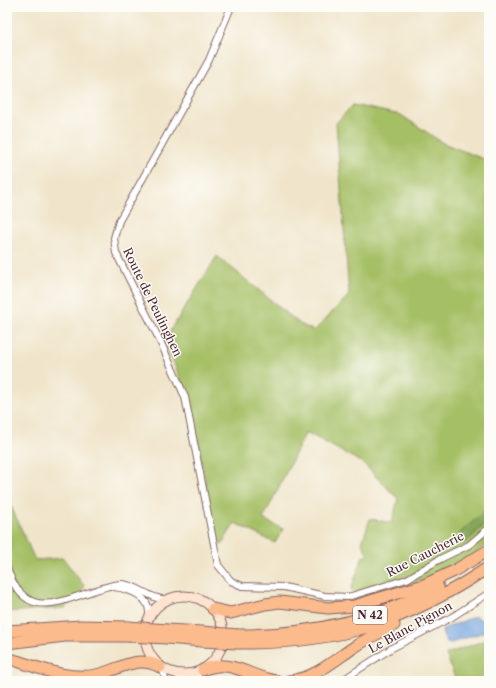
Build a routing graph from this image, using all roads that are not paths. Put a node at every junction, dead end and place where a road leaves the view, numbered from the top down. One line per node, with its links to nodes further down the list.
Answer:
1 (231, 7): 5 (street, Route de Peulinghen)
2 (489, 528): 5 (street, Rue Caucherie)
3 (489, 550): 12 (highway)
4 (489, 554): 16 (highway, N 42)
5 (215, 557)
6 (489, 567): 16 (highway, N 42)
7 (7, 568): 9 (street)
8 (489, 572): 24 (highway)
9 (105, 588): 11 (street); 13 (street)
10 (489, 593): 25 (street, Le Blanc Pignon)
11 (168, 599): 12 (street); 13 (street)
12 (213, 609): 20 (street)
13 (149, 616): 19 (street)
14 (7, 631): 15 (highway, N 42)
15 (128, 632): 16 (highway, N 42, bridge); 17 (highway, N 42)
16 (238, 639)
17 (7, 643)
18 (7, 658): 19 (highway)
19 (160, 667): 20 (street); 21 (street)
20 (197, 674): 22 (street); 23 (highway)
21 (165, 681)
22 (178, 681)
23 (277, 681)
24 (288, 681)
25 (341, 681)

